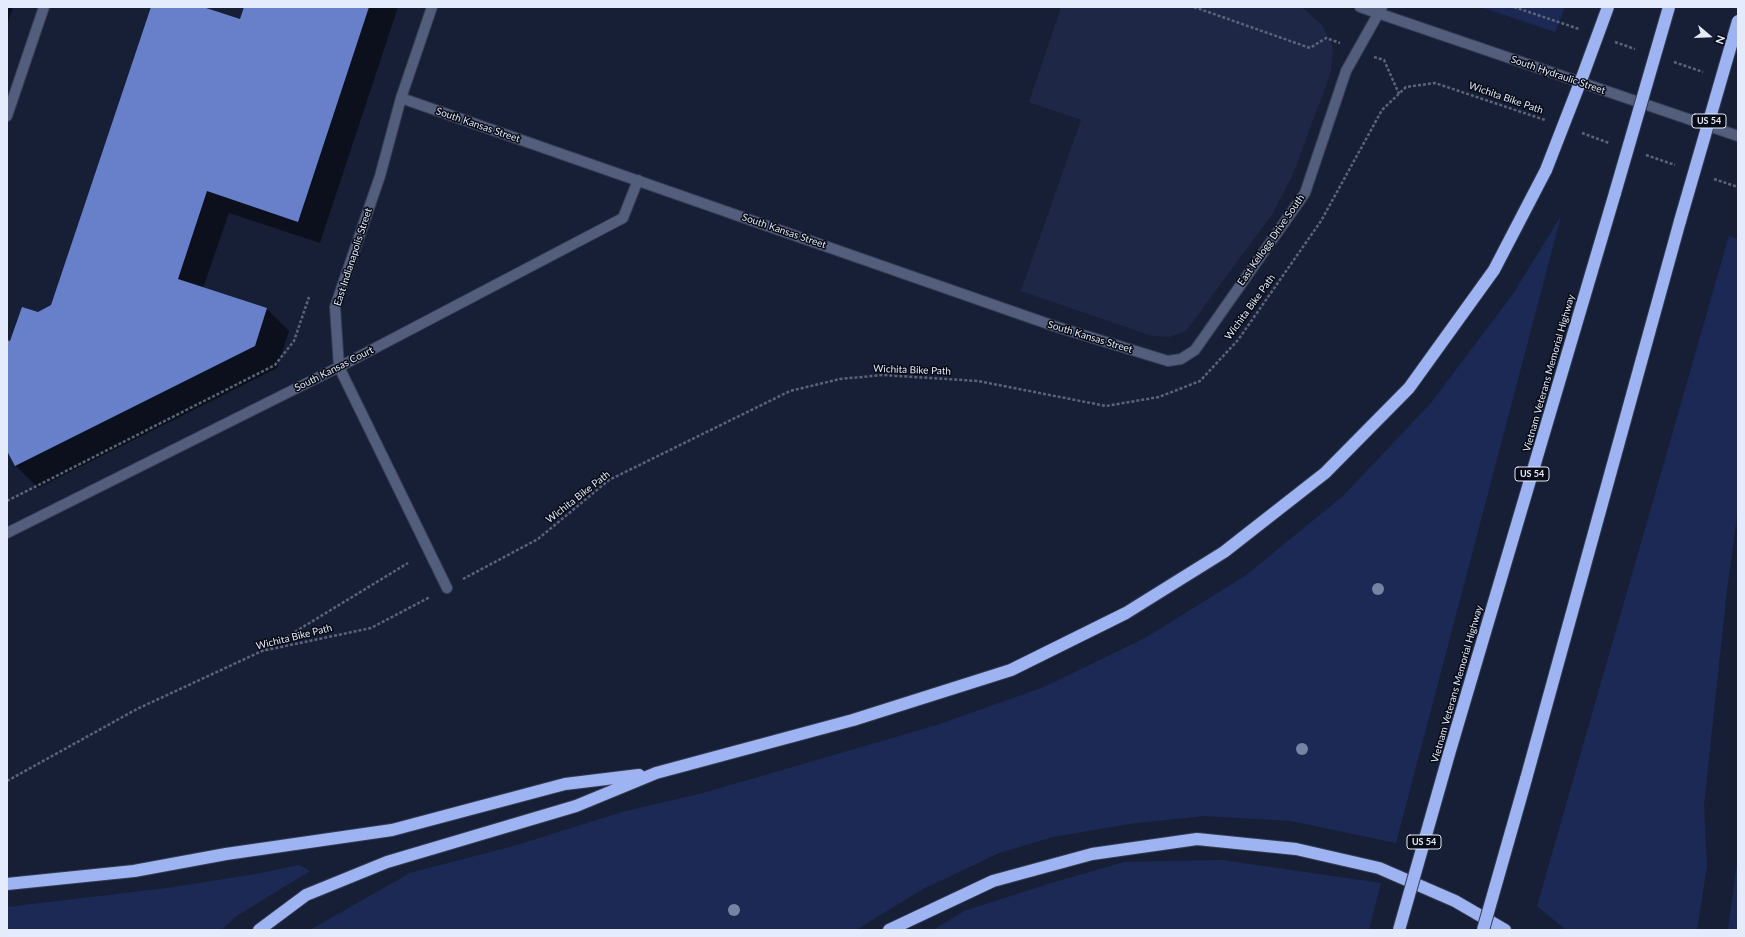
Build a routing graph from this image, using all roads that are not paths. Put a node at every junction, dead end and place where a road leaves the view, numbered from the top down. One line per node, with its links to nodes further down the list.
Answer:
1 (44, 7): 9 (street)
2 (432, 7): 8 (street, East Indianapolis Street)
3 (1360, 7): 6 (street, South Hydraulic Street)
4 (1608, 7): 16 (highway, bridge)
5 (1669, 7): 20 (highway, Vietnam Veterans Memorial Highway / US 54, bridge)
6 (1380, 10): 10 (street, South Hydraulic Street); 12 (street, East Kellogg Drive South)
7 (1738, 20): 21 (highway, US 54, bridge)
8 (401, 98): 11 (street, South Kansas Street); 13 (street, East Indianapolis Street)
9 (7, 116)
10 (1738, 136)
11 (638, 180): 12 (street, South Kansas Street); 13 (street, South Kansas Court)
12 (1168, 360)
13 (339, 367): 14 (street, South Kansas Court); 15 (street, East Indianapolis Street)
14 (7, 533)
15 (447, 588)
16 (656, 773): 17 (highway); 18 (highway)
17 (7, 884)
18 (259, 930)
19 (889, 930): 22 (highway)
20 (1399, 930)
21 (1483, 930)
22 (1505, 930)

